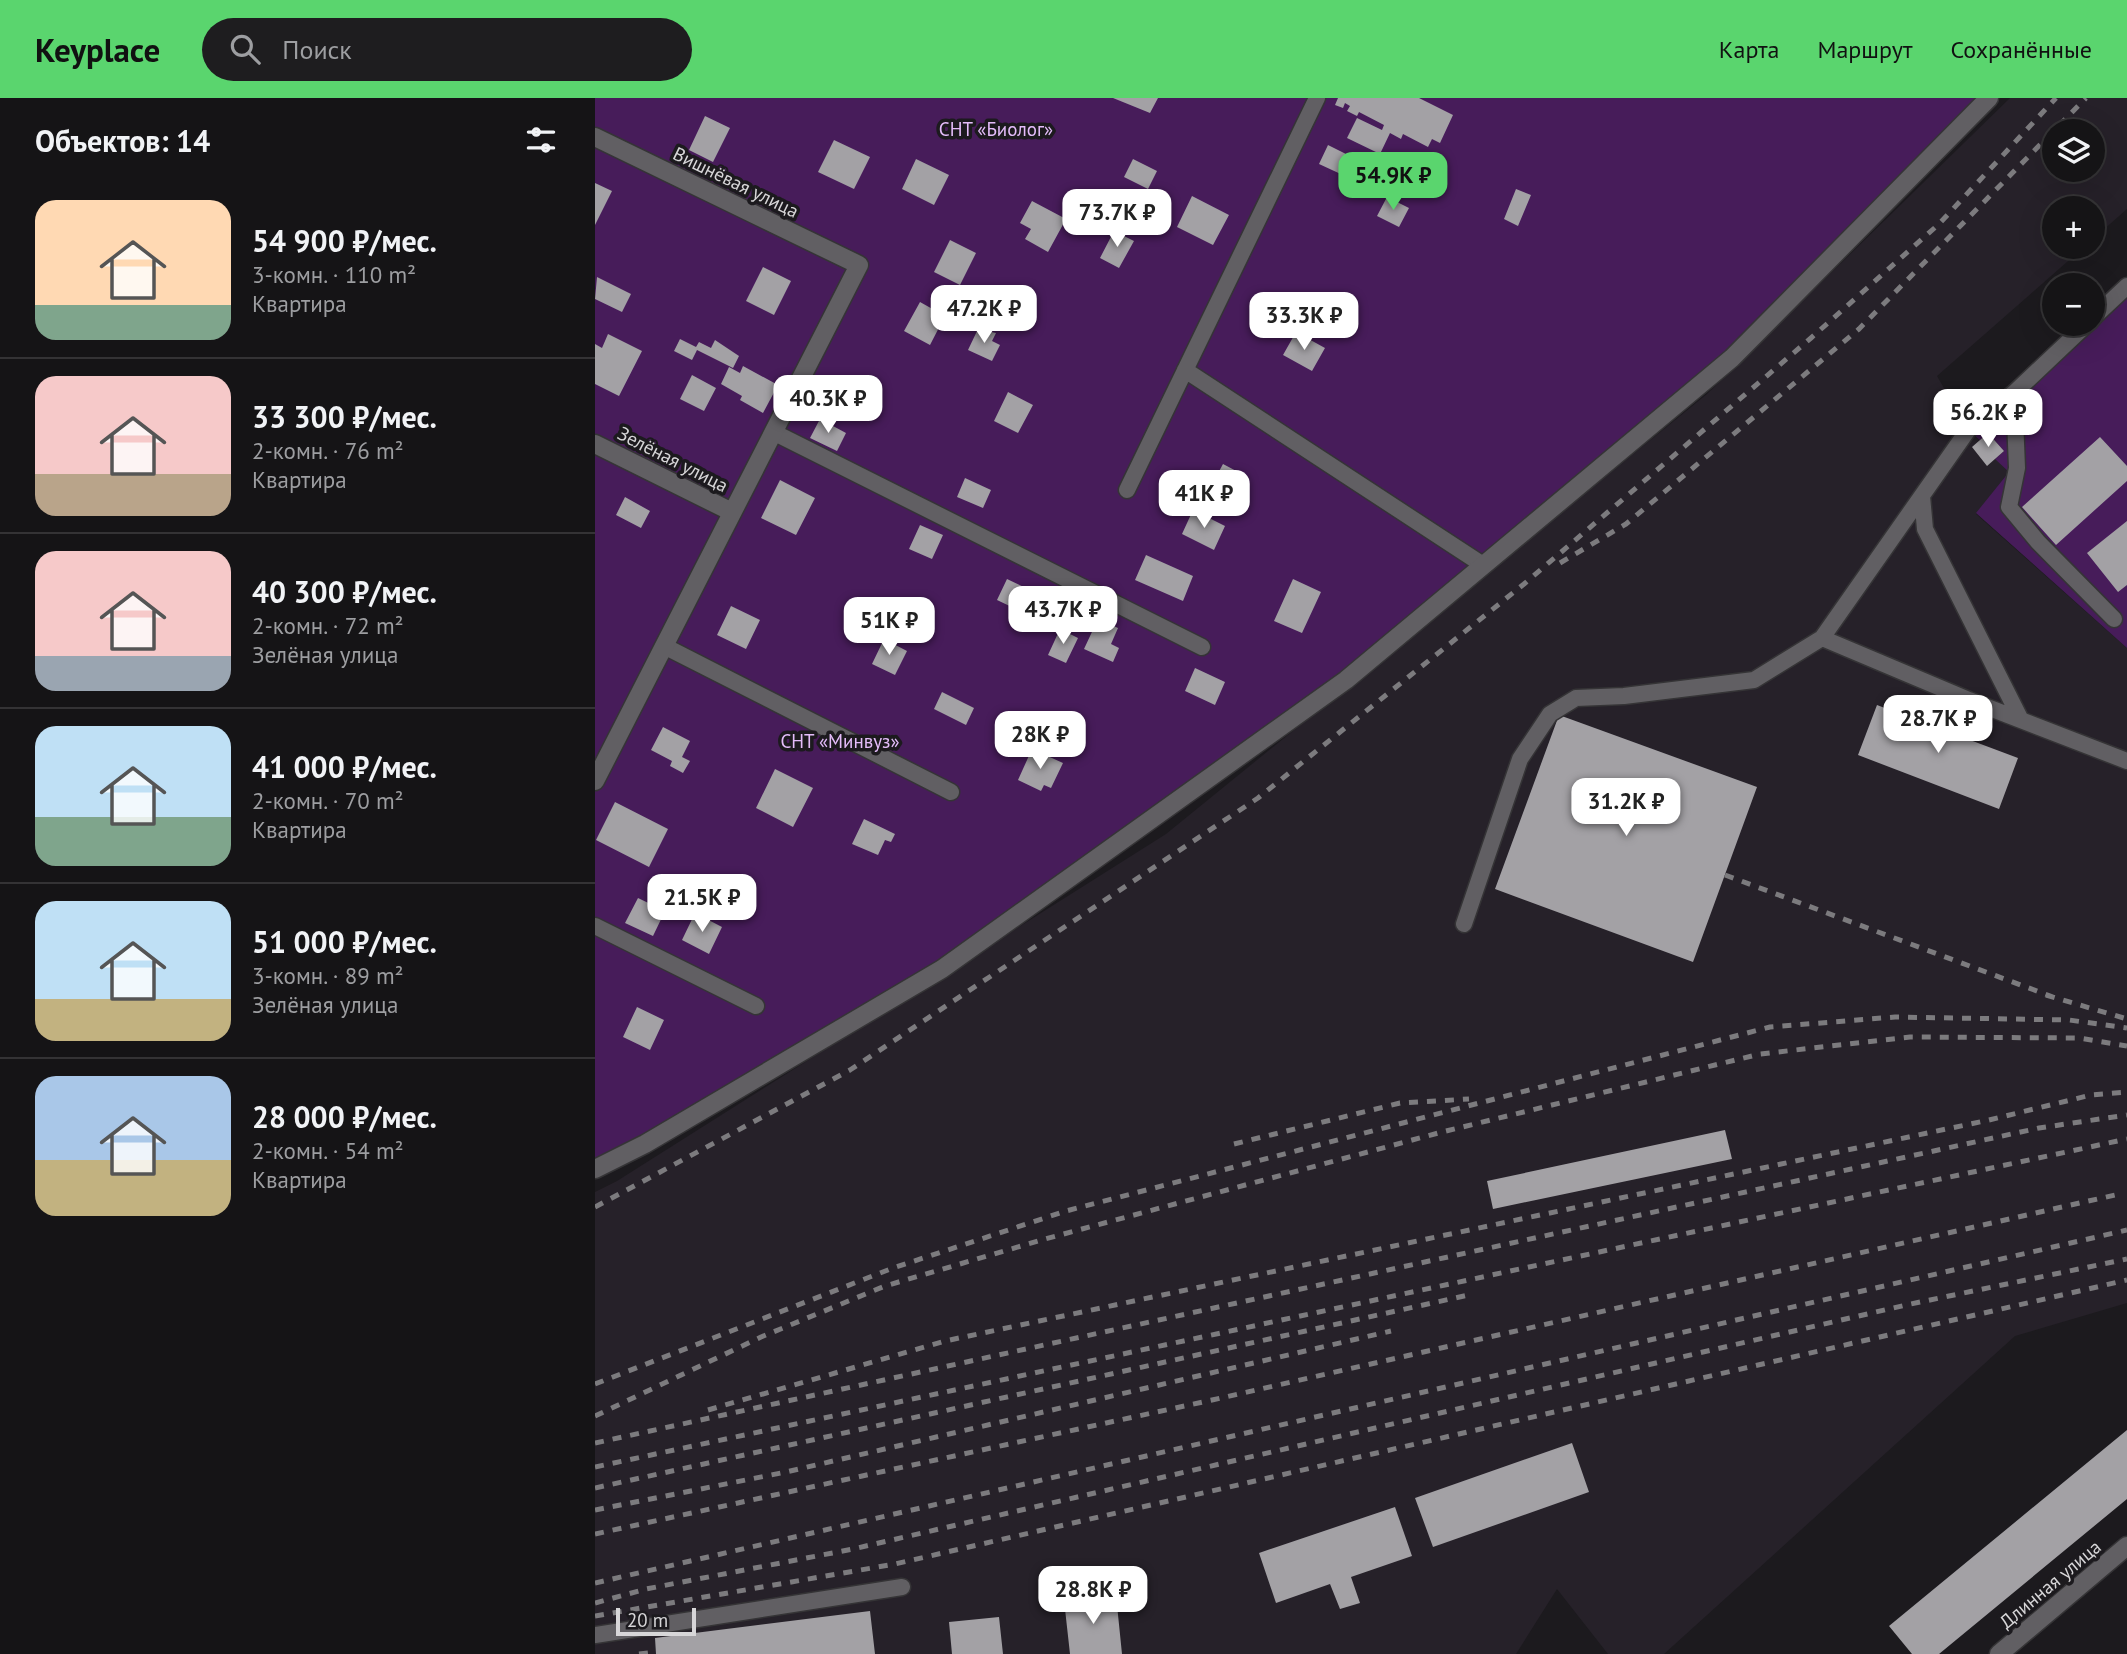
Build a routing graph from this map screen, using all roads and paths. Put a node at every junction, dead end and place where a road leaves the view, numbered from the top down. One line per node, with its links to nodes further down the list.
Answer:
1 (1317, 98): 7 (lane)
2 (1989, 98): 14 (street)
3 (595, 136): 9 (street, Вишнёвая улица)
4 (2127, 286): 5 (lane)
5 (2105, 307)
6 (2074, 336): 8 (lane)
7 (1185, 370): 11 (lane); 14 (lane)
8 (2014, 393): 12 (lane); 15 (lane)
9 (773, 432): 13 (street); 18 (lane)
10 (595, 444): 13 (street, Зелёная улица)
11 (1127, 489)
12 (1922, 496): 16 (lane); 19 (lane)
13 (732, 512): 17 (street)
14 (1483, 565): 27 (street)
15 (2114, 620)
16 (1822, 638): 19 (lane); 24 (lane)
17 (664, 646): 20 (street); 23 (lane)
18 (1202, 647)
19 (2021, 720): 21 (lane)
20 (601, 756): 22 (street)
21 (2127, 761)
22 (595, 781)
23 (951, 792)
24 (1464, 924)
25 (595, 926): 26 (lane)
26 (756, 1006)
27 (595, 1169)
28 (2127, 1546): 31 (street, Длинная улица)
29 (902, 1587): 30 (lane)
30 (595, 1635)
31 (2000, 1654)

